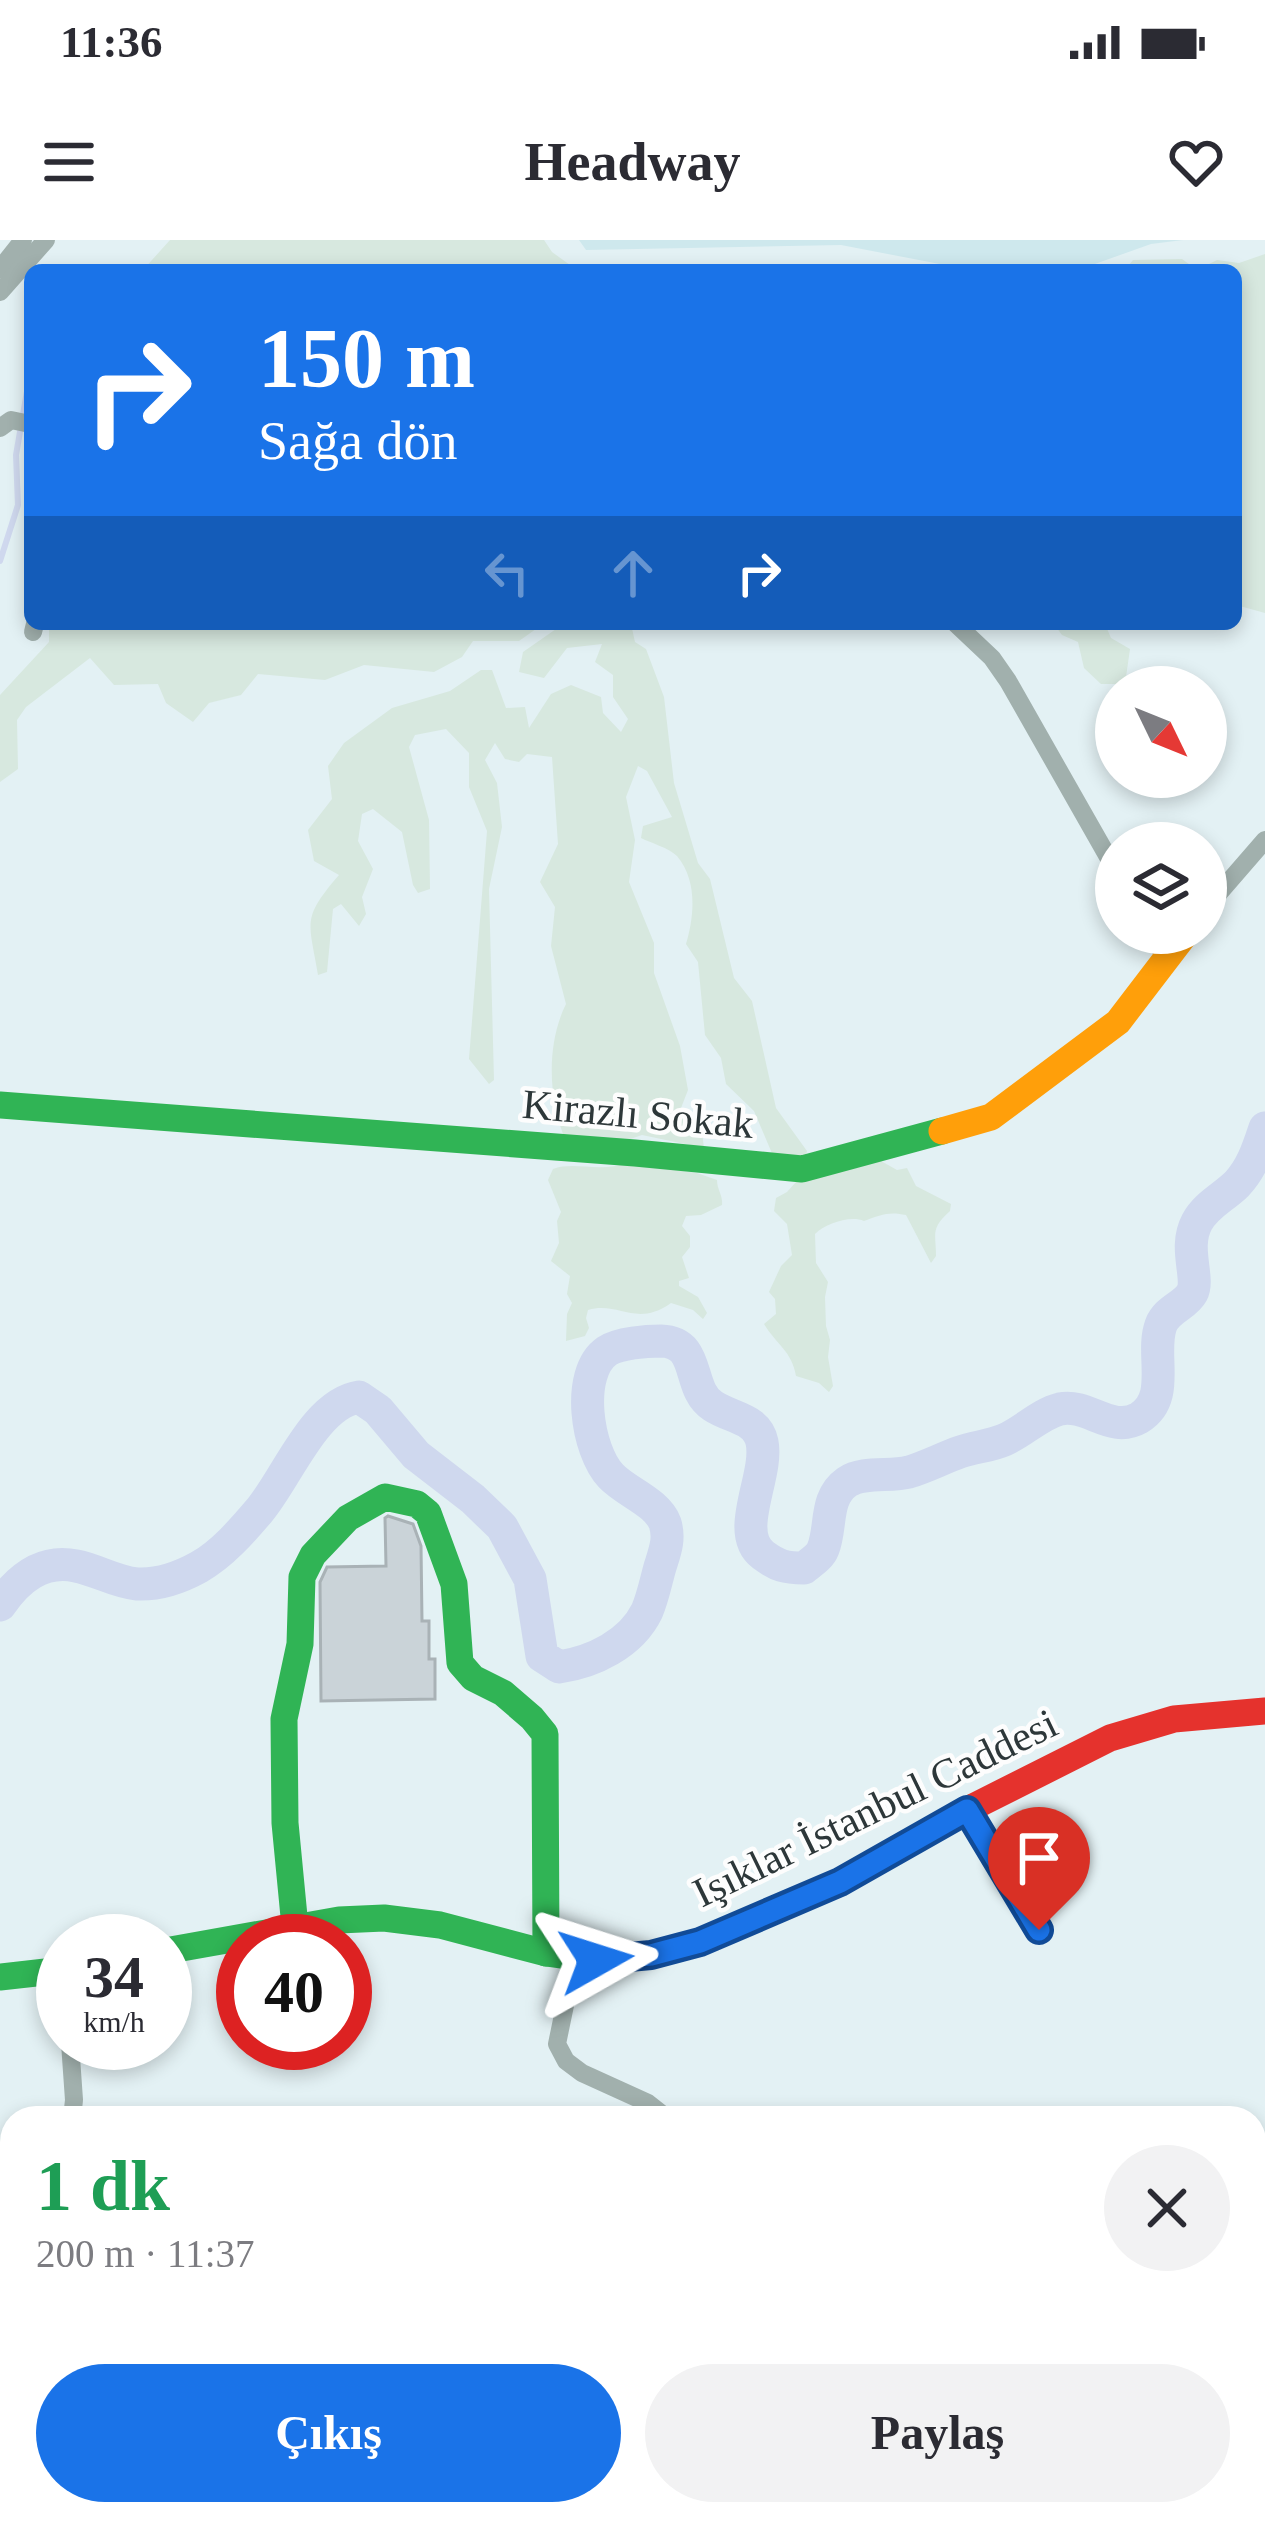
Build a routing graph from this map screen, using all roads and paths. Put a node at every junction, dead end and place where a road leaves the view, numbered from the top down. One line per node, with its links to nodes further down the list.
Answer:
1 (23, 240): 5 (street)
2 (46, 240): 3 (street)
3 (25, 264)
4 (24, 265): 6 (street)
5 (0, 269)
6 (0, 292)
7 (962, 630): 8 (street)
8 (1095, 834)
9 (1265, 840): 10 (street)
10 (1227, 884)
11 (1163, 954): 13 (street)
12 (1170, 954): 13 (main road, Kirazlı Sokak)
13 (1166, 959): 14 (main road, Kirazlı Sokak)
14 (0, 1106)
15 (1265, 1711): 16 (main road, Işıklar İstanbul Caddesi)
16 (967, 1810): 19 (lane); 21 (main road, Işıklar İstanbul Caddesi)
17 (295, 1914): 20 (main road)
18 (372, 1919): 20 (main road, Işıklar İstanbul Caddesi)
19 (1039, 1930)
20 (546, 1953): 21 (main road, Işıklar İstanbul Caddesi)
21 (574, 1957): 26 (street)
22 (36, 1973): 23 (main road)
23 (0, 1977)
24 (72, 2070): 25 (street)
25 (73, 2106)
26 (652, 2106)

